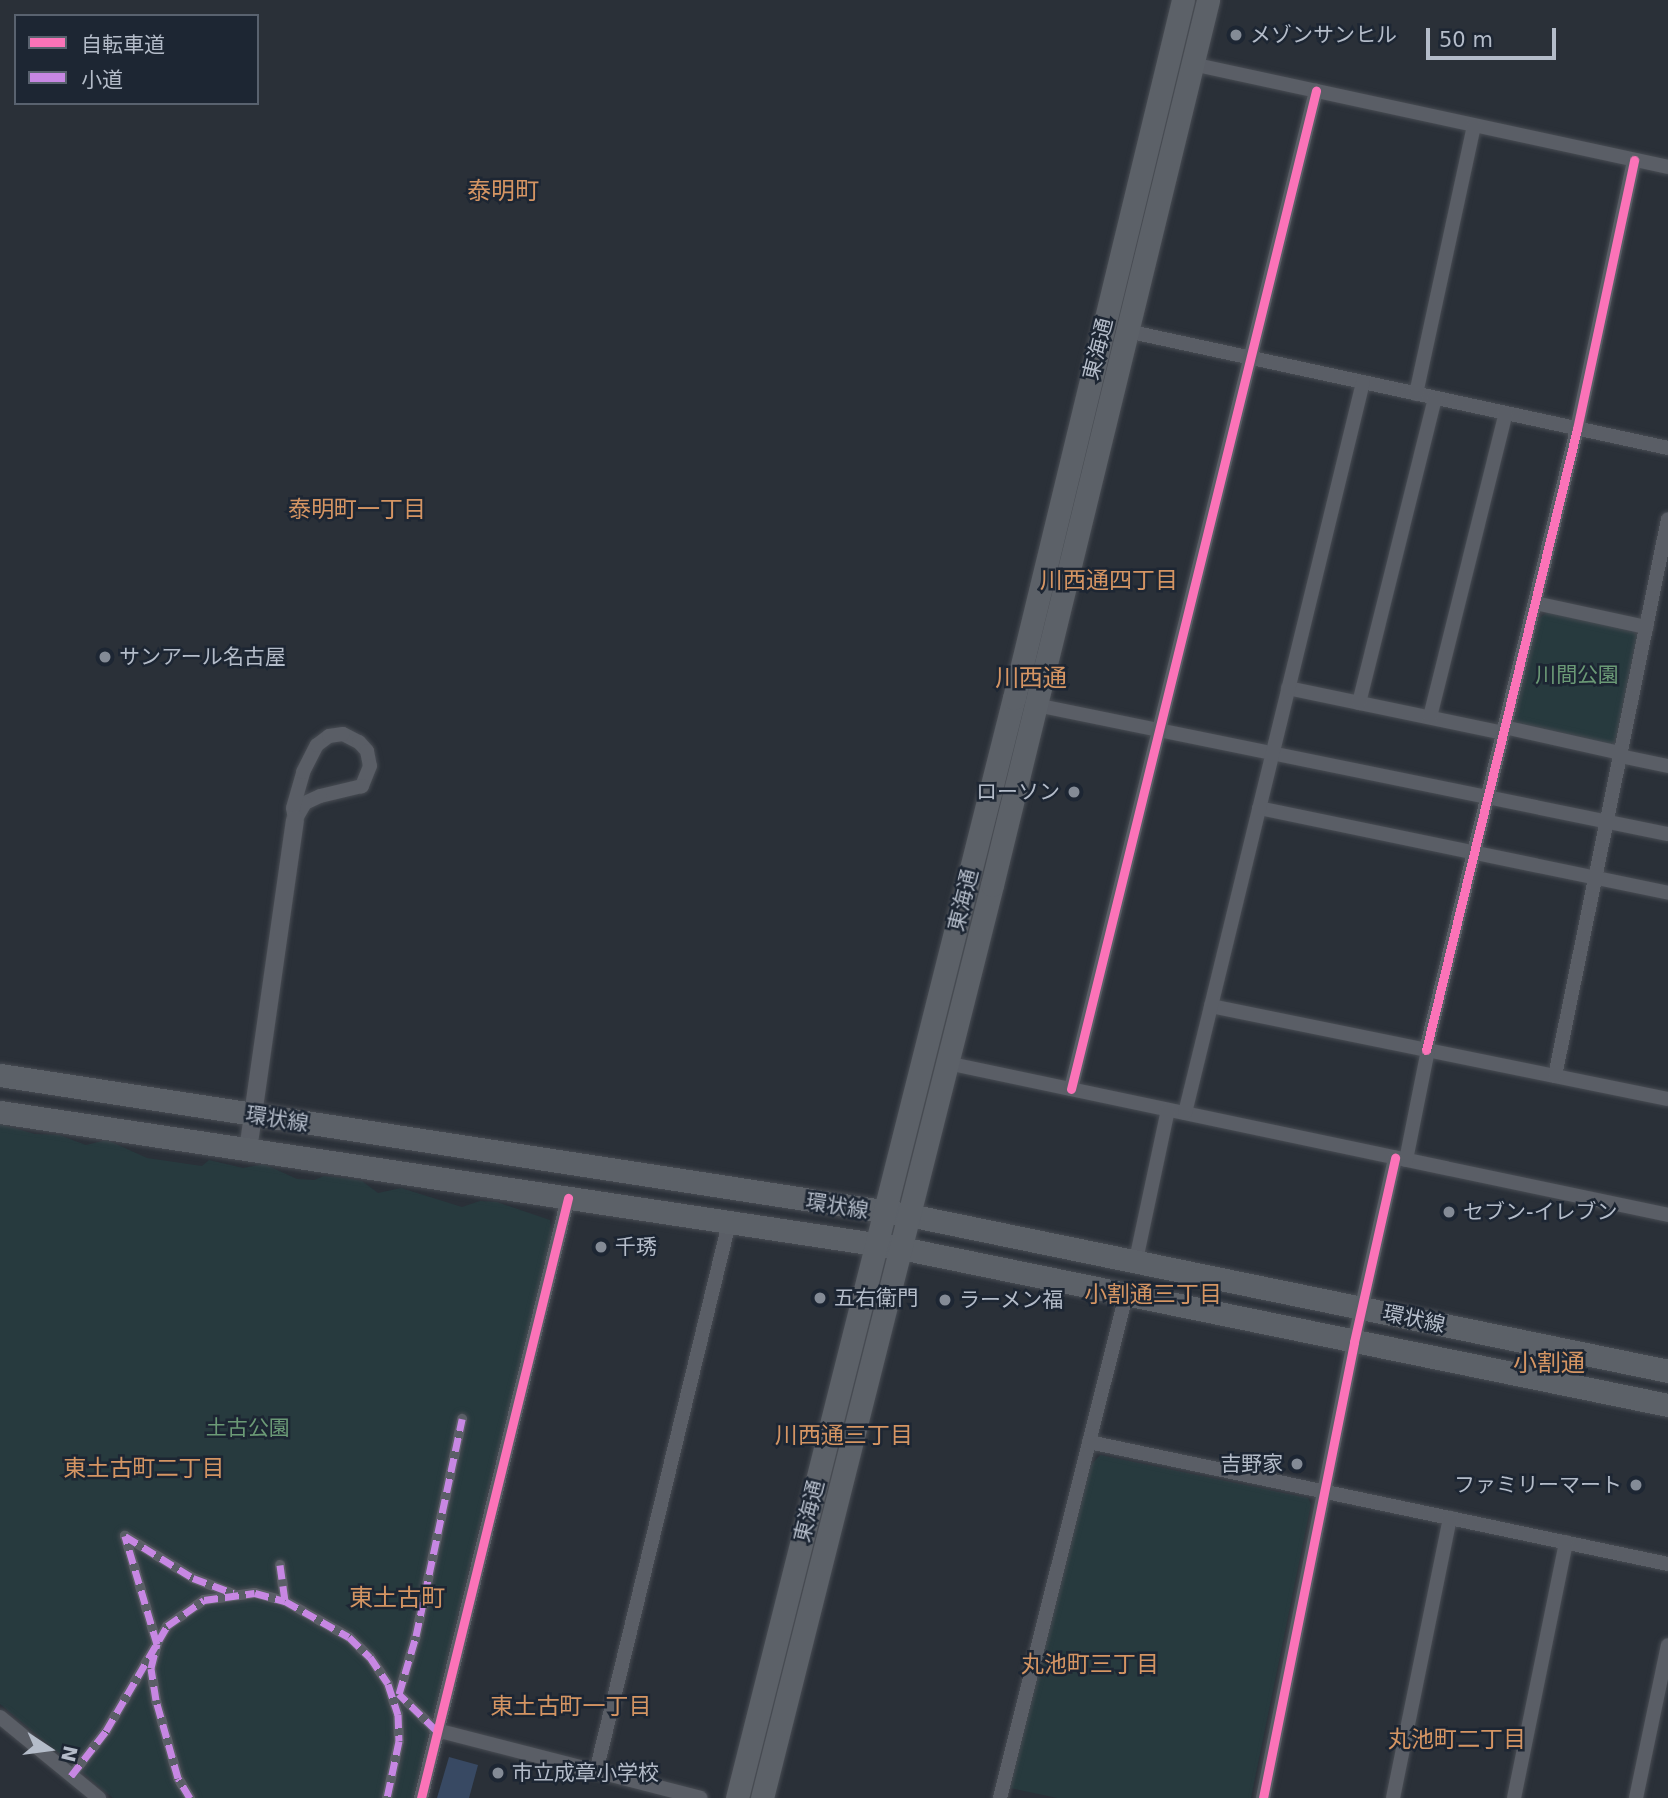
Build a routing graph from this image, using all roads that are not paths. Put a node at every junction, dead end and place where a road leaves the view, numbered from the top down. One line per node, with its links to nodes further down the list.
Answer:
1 (1183, 0): 50 (main road, 東海通)
2 (1208, 0): 3 (main road, 東海通)
3 (1192, 64): 4 (street); 8 (main road, 東海通)
4 (1316, 91): 5 (street); 9 (street)
5 (1474, 126): 6 (street); 11 (street)
6 (1634, 160): 7 (street); 14 (street)
7 (1668, 167)
8 (1127, 331): 9 (street); 21 (main road, 東海通)
9 (1252, 358): 10 (street); 23 (street)
10 (1363, 382): 11 (street); 19 (street)
11 (1416, 394): 12 (street)
12 (1435, 398): 13 (street); 20 (street)
13 (1506, 413): 14 (street); 22 (street)
14 (1577, 429): 15 (street); 17 (street)
15 (1668, 449)
16 (1668, 519): 18 (street)
17 (1535, 603): 18 (street); 24 (street)
18 (1646, 627): 26 (street)
19 (1288, 688): 20 (street); 25 (street)
20 (1359, 703): 22 (street)
21 (1036, 705): 23 (street); 38 (main road, 東海通)
22 (1430, 718): 24 (street)
23 (1160, 730): 25 (street); 41 (street)
24 (1504, 730): 26 (street); 28 (street)
25 (1272, 753): 28 (street); 29 (street)
26 (1620, 754): 27 (street); 31 (street)
27 (1668, 766)
28 (1487, 797): 31 (street); 33 (street)
29 (1259, 808): 33 (street); 36 (street)
30 (295, 820): 30 (street); 46 (street)
31 (1606, 821): 32 (street); 34 (street)
32 (1668, 834)
33 (1474, 853): 34 (street); 37 (street)
34 (1595, 878): 35 (street); 40 (street)
35 (1668, 893)
36 (1211, 1006): 37 (street); 45 (street)
37 (1427, 1050): 40 (street); 48 (street)
38 (947, 1063): 41 (street); 51 (main road, 東海通)
39 (0, 1076): 46 (main road, 環状線)
40 (1555, 1076): 42 (street)
41 (1071, 1089): 43 (street)
42 (1668, 1099)
43 (1168, 1110): 45 (street); 56 (street)
44 (0, 1112): 47 (main road, 環状線)
45 (1185, 1113): 48 (street)
46 (253, 1115): 47 (street); 50 (main road, 環状線)
47 (248, 1150): 49 (main road, 環状線)
48 (1401, 1159): 52 (street); 58 (street)
49 (568, 1198): 53 (main road, 環状線); 75 (street)
50 (884, 1213): 51 (main road, 環状線); 54 (main road, 東海通)
51 (909, 1215): 55 (main road, 東海通); 56 (main road, 環状線)
52 (1668, 1215)
53 (729, 1223): 54 (main road, 環状線); 76 (street)
54 (876, 1245): 55 (main road, 環状線); 84 (main road, 東海通)
55 (901, 1248): 57 (main road, 環状線); 85 (main road, 東海通)
56 (1136, 1260): 58 (main road, 環状線)
57 (1126, 1295): 59 (main road, 環状線); 63 (street)
58 (1364, 1308): 59 (street); 60 (main road, 環状線)
59 (1354, 1342): 61 (main road, 環状線); 64 (street)
60 (1668, 1371)
61 (1668, 1405)
62 (463, 1419): 73 (street)
63 (1089, 1442): 64 (street); 86 (street)
64 (1324, 1491): 65 (street); 87 (street)
65 (1450, 1518): 66 (street); 88 (street)
66 (1566, 1542): 67 (street); 89 (street)
67 (1668, 1564)
68 (280, 1565): 70 (street)
69 (236, 1594): 70 (street); 71 (street); 71 (street)
70 (285, 1601): 73 (street)
71 (157, 1643): 77 (street); 80 (street)
72 (1668, 1645): 90 (street)
73 (395, 1695): 75 (street); 81 (street)
74 (0, 1717): 77 (street)
75 (436, 1730): 76 (street); 82 (street)
76 (596, 1772): 78 (street)
77 (71, 1776): 79 (street)
78 (661, 1793): 83 (street)
79 (99, 1798)
80 (190, 1798)
81 (387, 1798)
82 (421, 1798)
83 (700, 1798)
84 (737, 1798)
85 (762, 1798)
86 (1000, 1798)
87 (1263, 1798)
88 (1393, 1798)
89 (1514, 1798)
90 (1636, 1798)

